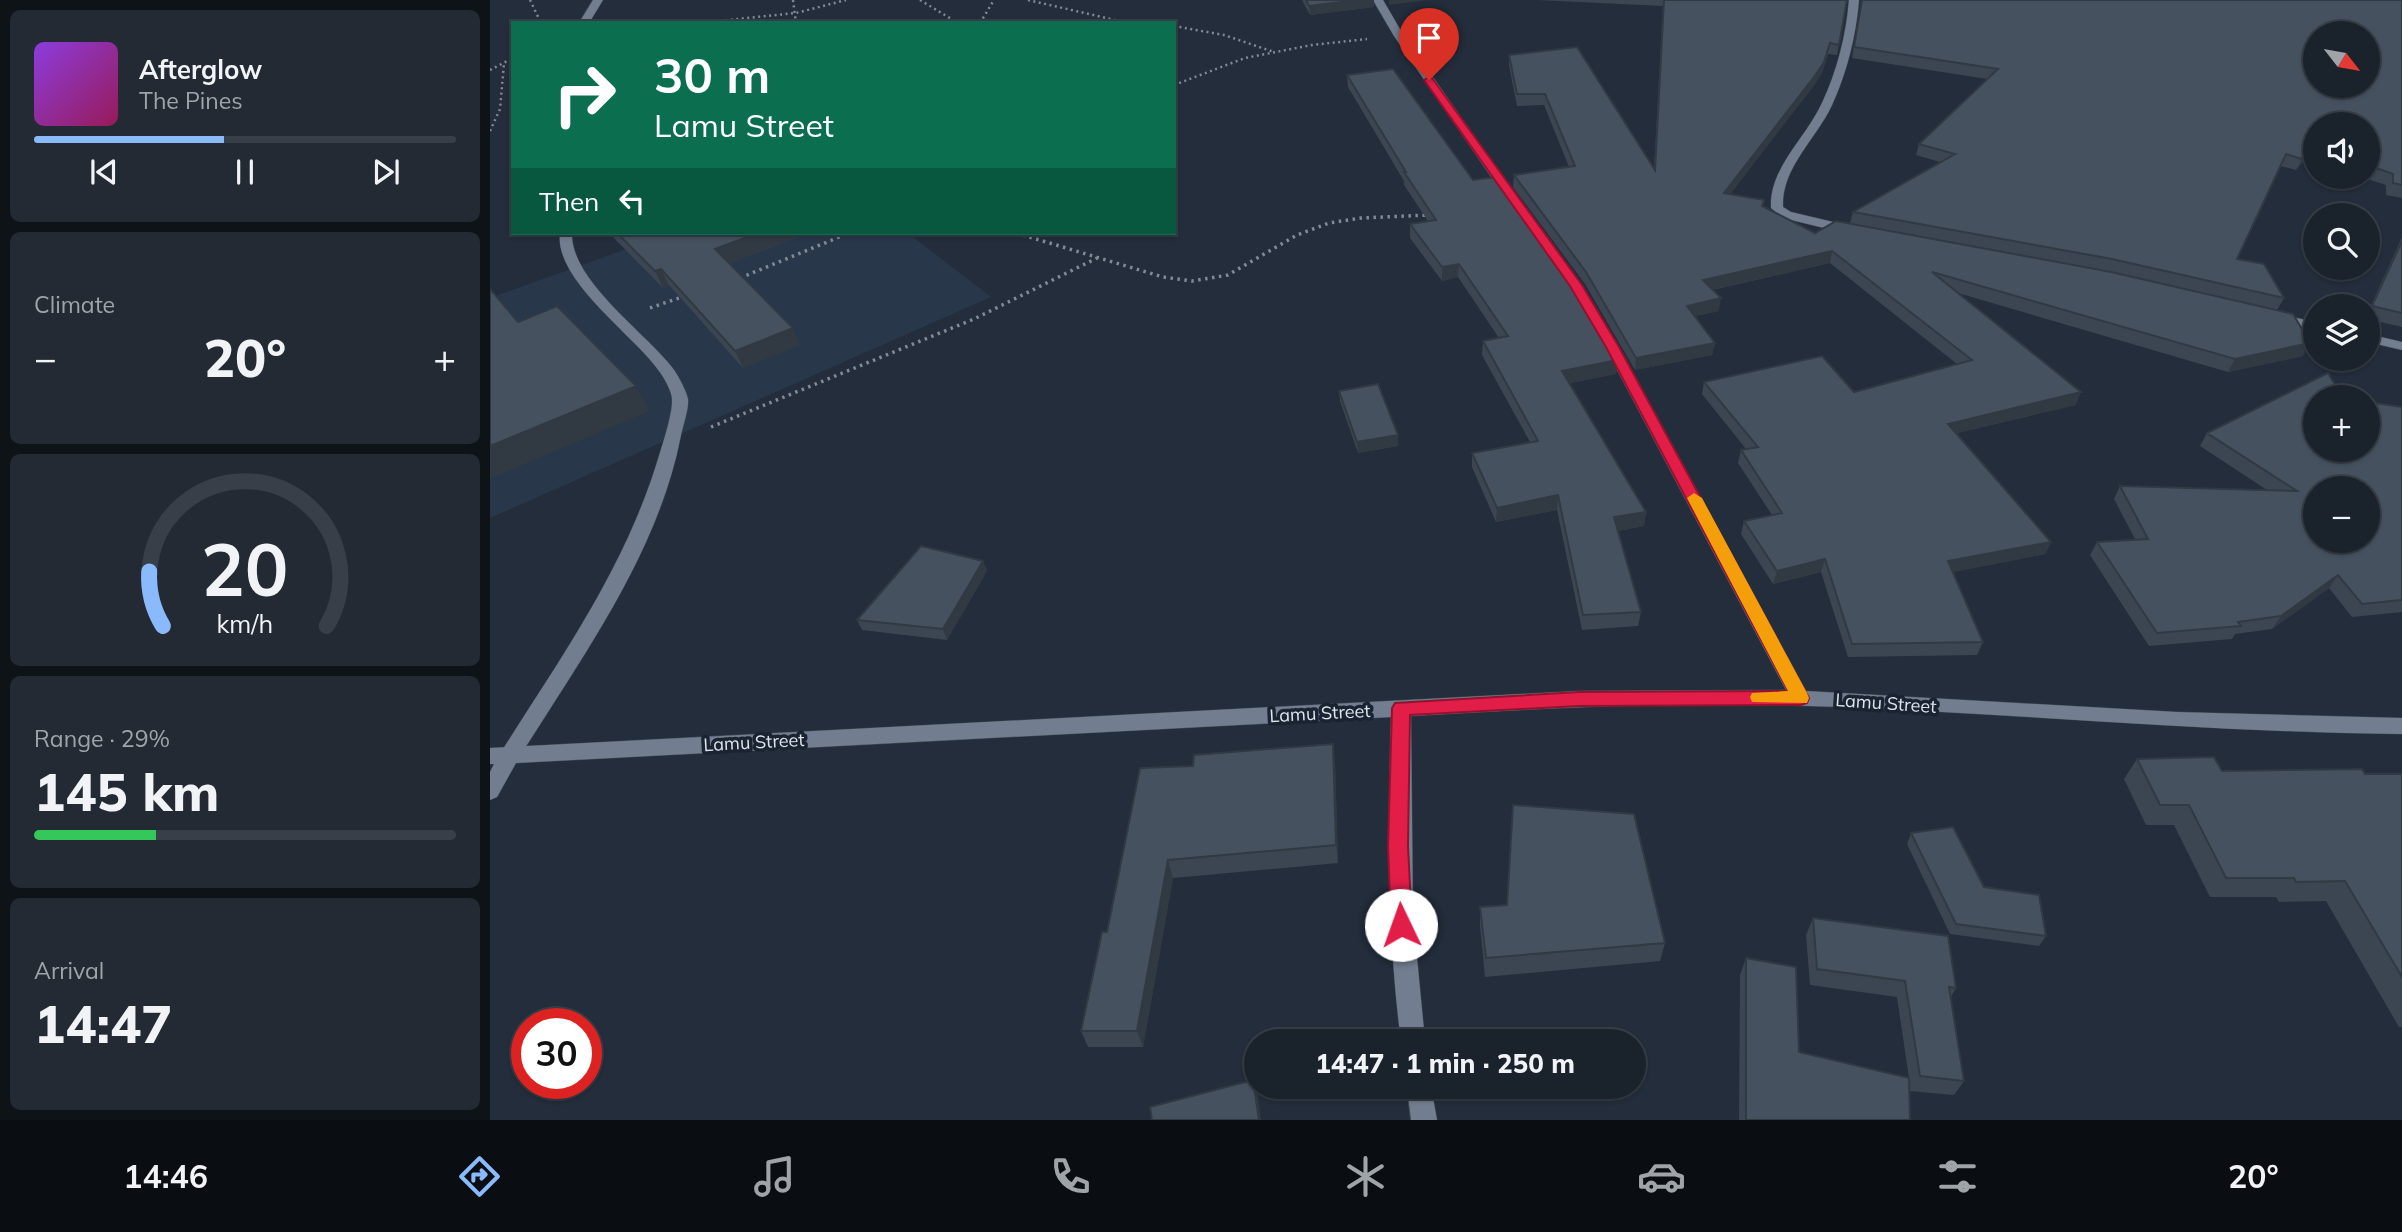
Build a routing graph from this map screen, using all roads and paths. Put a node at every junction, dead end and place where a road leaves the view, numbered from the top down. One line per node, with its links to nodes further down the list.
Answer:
1 (530, 0): 11 (path)
2 (598, 0): 12 (street)
3 (793, 0): 10 (path)
4 (846, 0): 10 (path)
5 (920, 0): 15 (path)
6 (993, 0): 16 (path)
7 (1028, 0): 17 (path)
8 (1378, 0): 19 (street)
9 (1854, 0): 28 (street)
10 (796, 13): 13 (path); 14 (path)
11 (540, 21)
12 (585, 21)
13 (718, 21)
14 (796, 21)
15 (955, 21)
16 (981, 21)
17 (1119, 21)
18 (1176, 26): 20 (path)
19 (1399, 36): 20 (path); 26 (street)
20 (1275, 52): 24 (path)
21 (511, 59): 22 (path)
22 (504, 63): 23 (path); 25 (path)
23 (490, 70)
24 (1176, 85)
25 (490, 131)
26 (1515, 203)
27 (1437, 214): 33 (path)
28 (1862, 232)
29 (566, 235): 37 (street)
30 (844, 235): 34 (path)
31 (1023, 235): 33 (path)
32 (1551, 252): 42 (street)
33 (1098, 257): 41 (path)
34 (735, 279)
35 (695, 293): 37 (path)
36 (2263, 314): 38 (street)
37 (616, 319): 41 (street)
38 (2303, 323)
39 (2380, 341): 40 (street)
40 (2402, 346)
41 (671, 444): 45 (street)
42 (1801, 698): 43 (street, Lamu Street); 44 (street, Lamu Street)
43 (1401, 708): 45 (street, Lamu Street); 47 (street)
44 (2402, 726)
45 (500, 755): 46 (street)
46 (490, 791)
47 (1411, 1029)
48 (1421, 1099): 49 (street)
49 (1424, 1120)

